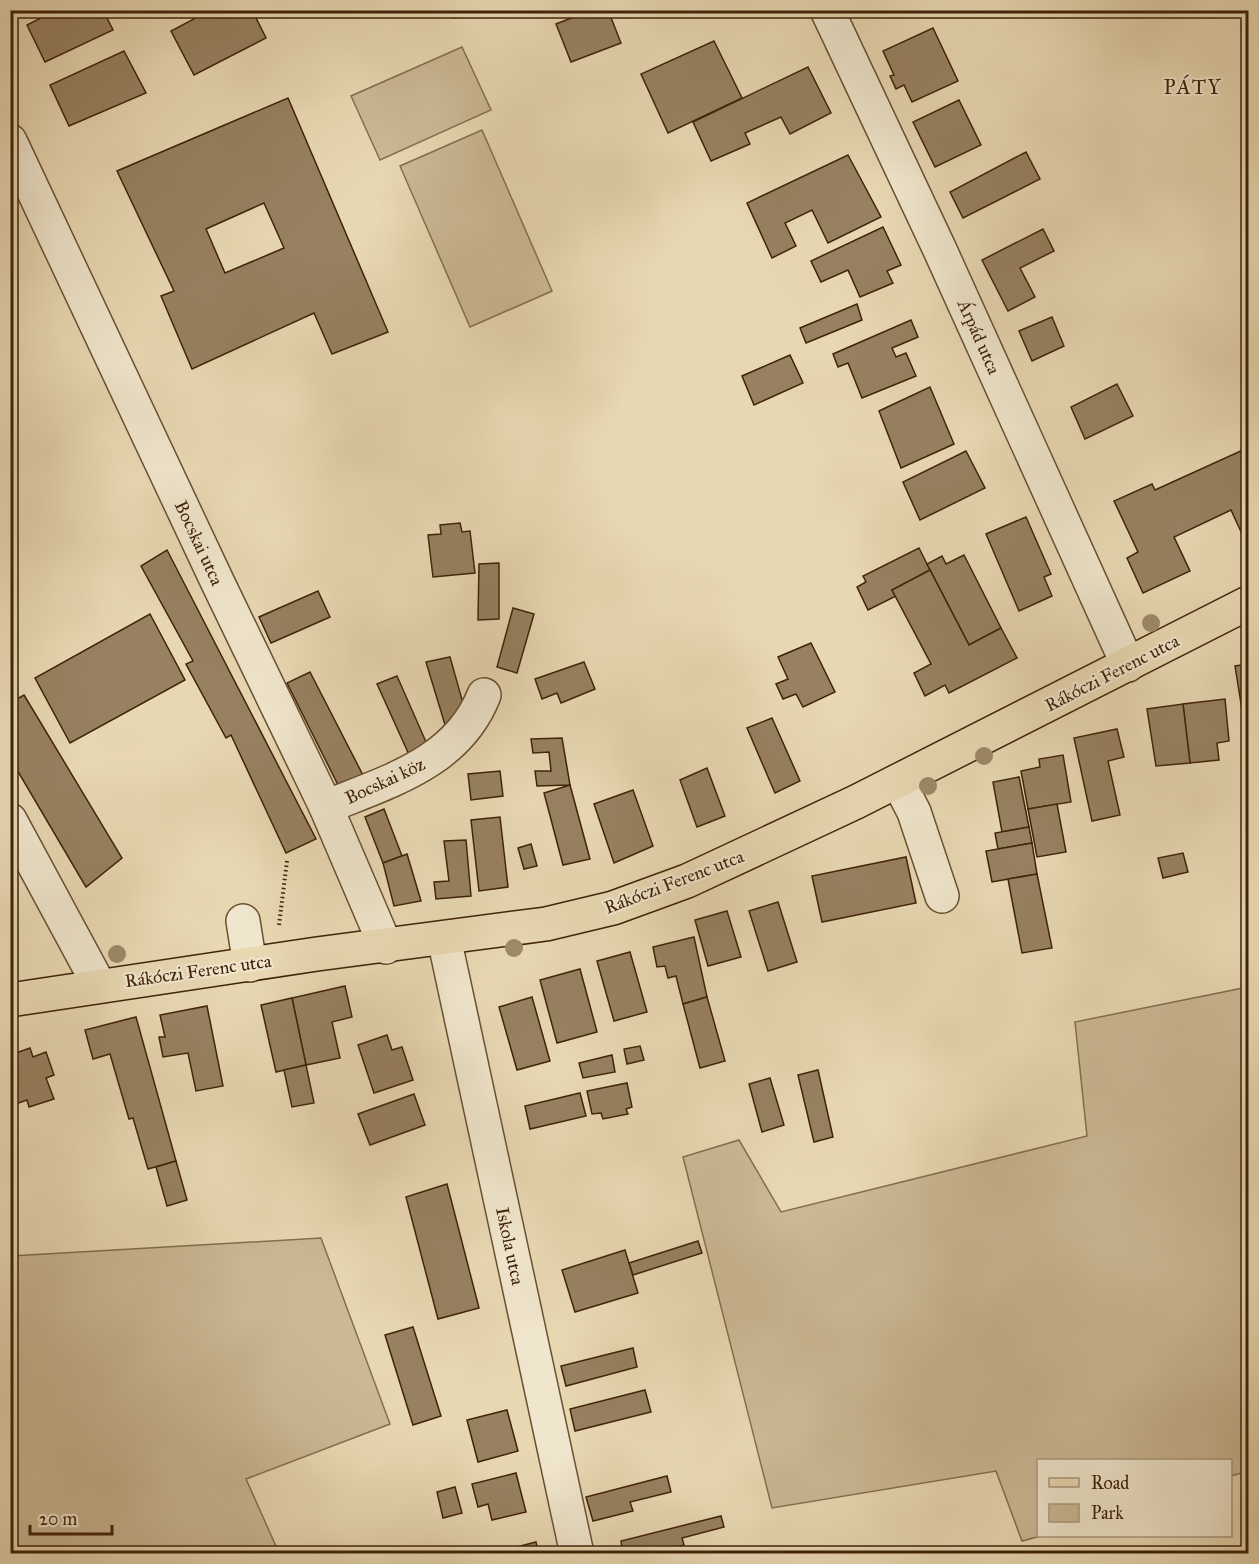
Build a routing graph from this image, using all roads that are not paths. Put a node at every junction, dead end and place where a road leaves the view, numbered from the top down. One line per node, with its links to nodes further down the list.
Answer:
1 (827, 10): 4 (street, Árpád utca)
2 (10, 141): 7 (street, Bocskai utca)
3 (1248, 603): 4 (main road, Rákóczi Ferenc utca)
4 (1128, 665): 6 (main road, Rákóczi Ferenc utca)
5 (484, 695): 7 (street, Bocskai köz)
6 (898, 781): 9 (street); 11 (main road, Rákóczi Ferenc utca)
7 (326, 807): 12 (street, Bocskai utca)
8 (10, 820): 14 (street)
9 (942, 896)
10 (243, 921): 13 (street)
11 (444, 938): 12 (main road, Rákóczi Ferenc utca); 16 (street, Iskola utca)
12 (386, 947): 13 (main road, Rákóczi Ferenc utca)
13 (250, 965): 14 (main road, Rákóczi Ferenc utca)
14 (99, 985): 15 (main road, Rákóczi Ferenc utca)
15 (10, 1000)
16 (577, 1554)

